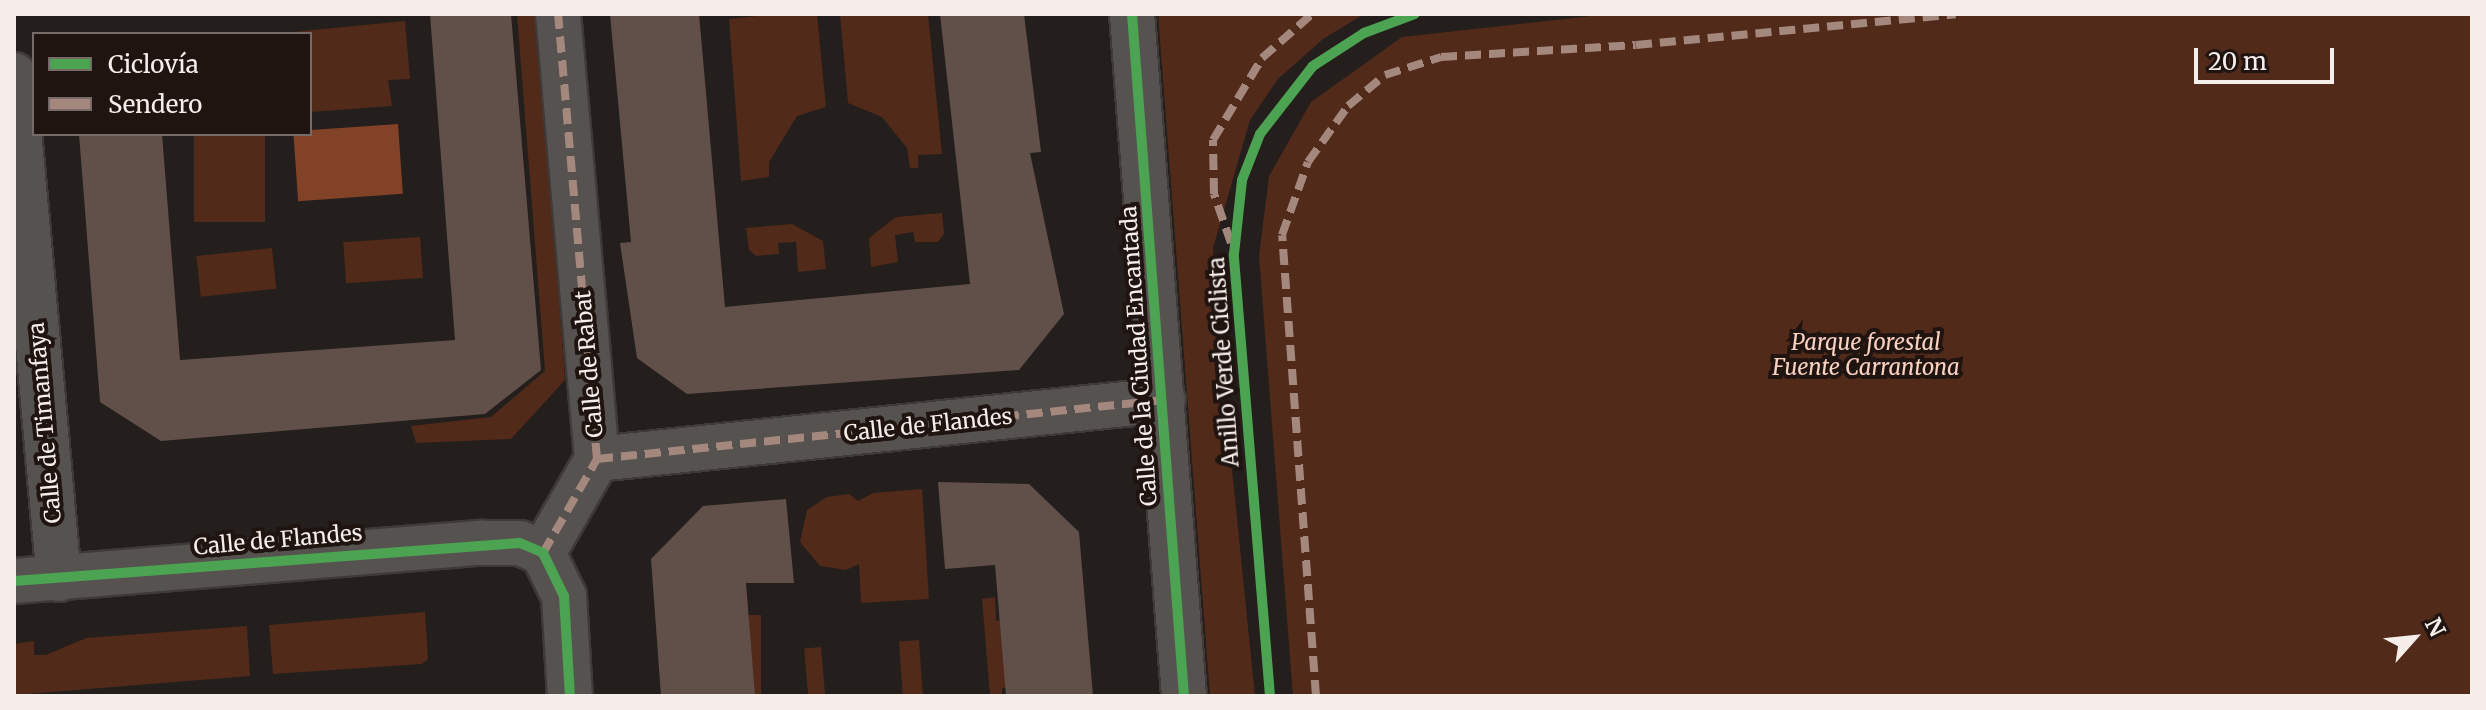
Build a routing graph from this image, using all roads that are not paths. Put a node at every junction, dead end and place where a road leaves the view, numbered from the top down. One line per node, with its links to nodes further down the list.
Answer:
1 (558, 14): 5 (street, Calle de Rabat)
2 (1132, 14): 4 (street, Calle de la Ciudad Encantada)
3 (14, 75): 7 (street, Calle de Timanfaya)
4 (1163, 400): 5 (street, Calle de Flandes); 10 (street, Calle de la Ciudad Encantada)
5 (597, 459): 6 (street, Calle de Rabat)
6 (543, 553): 7 (street, Calle de Flandes); 9 (street)
7 (59, 579): 8 (street, Calle de Flandes)
8 (14, 581)
9 (570, 696)
10 (1184, 696)

